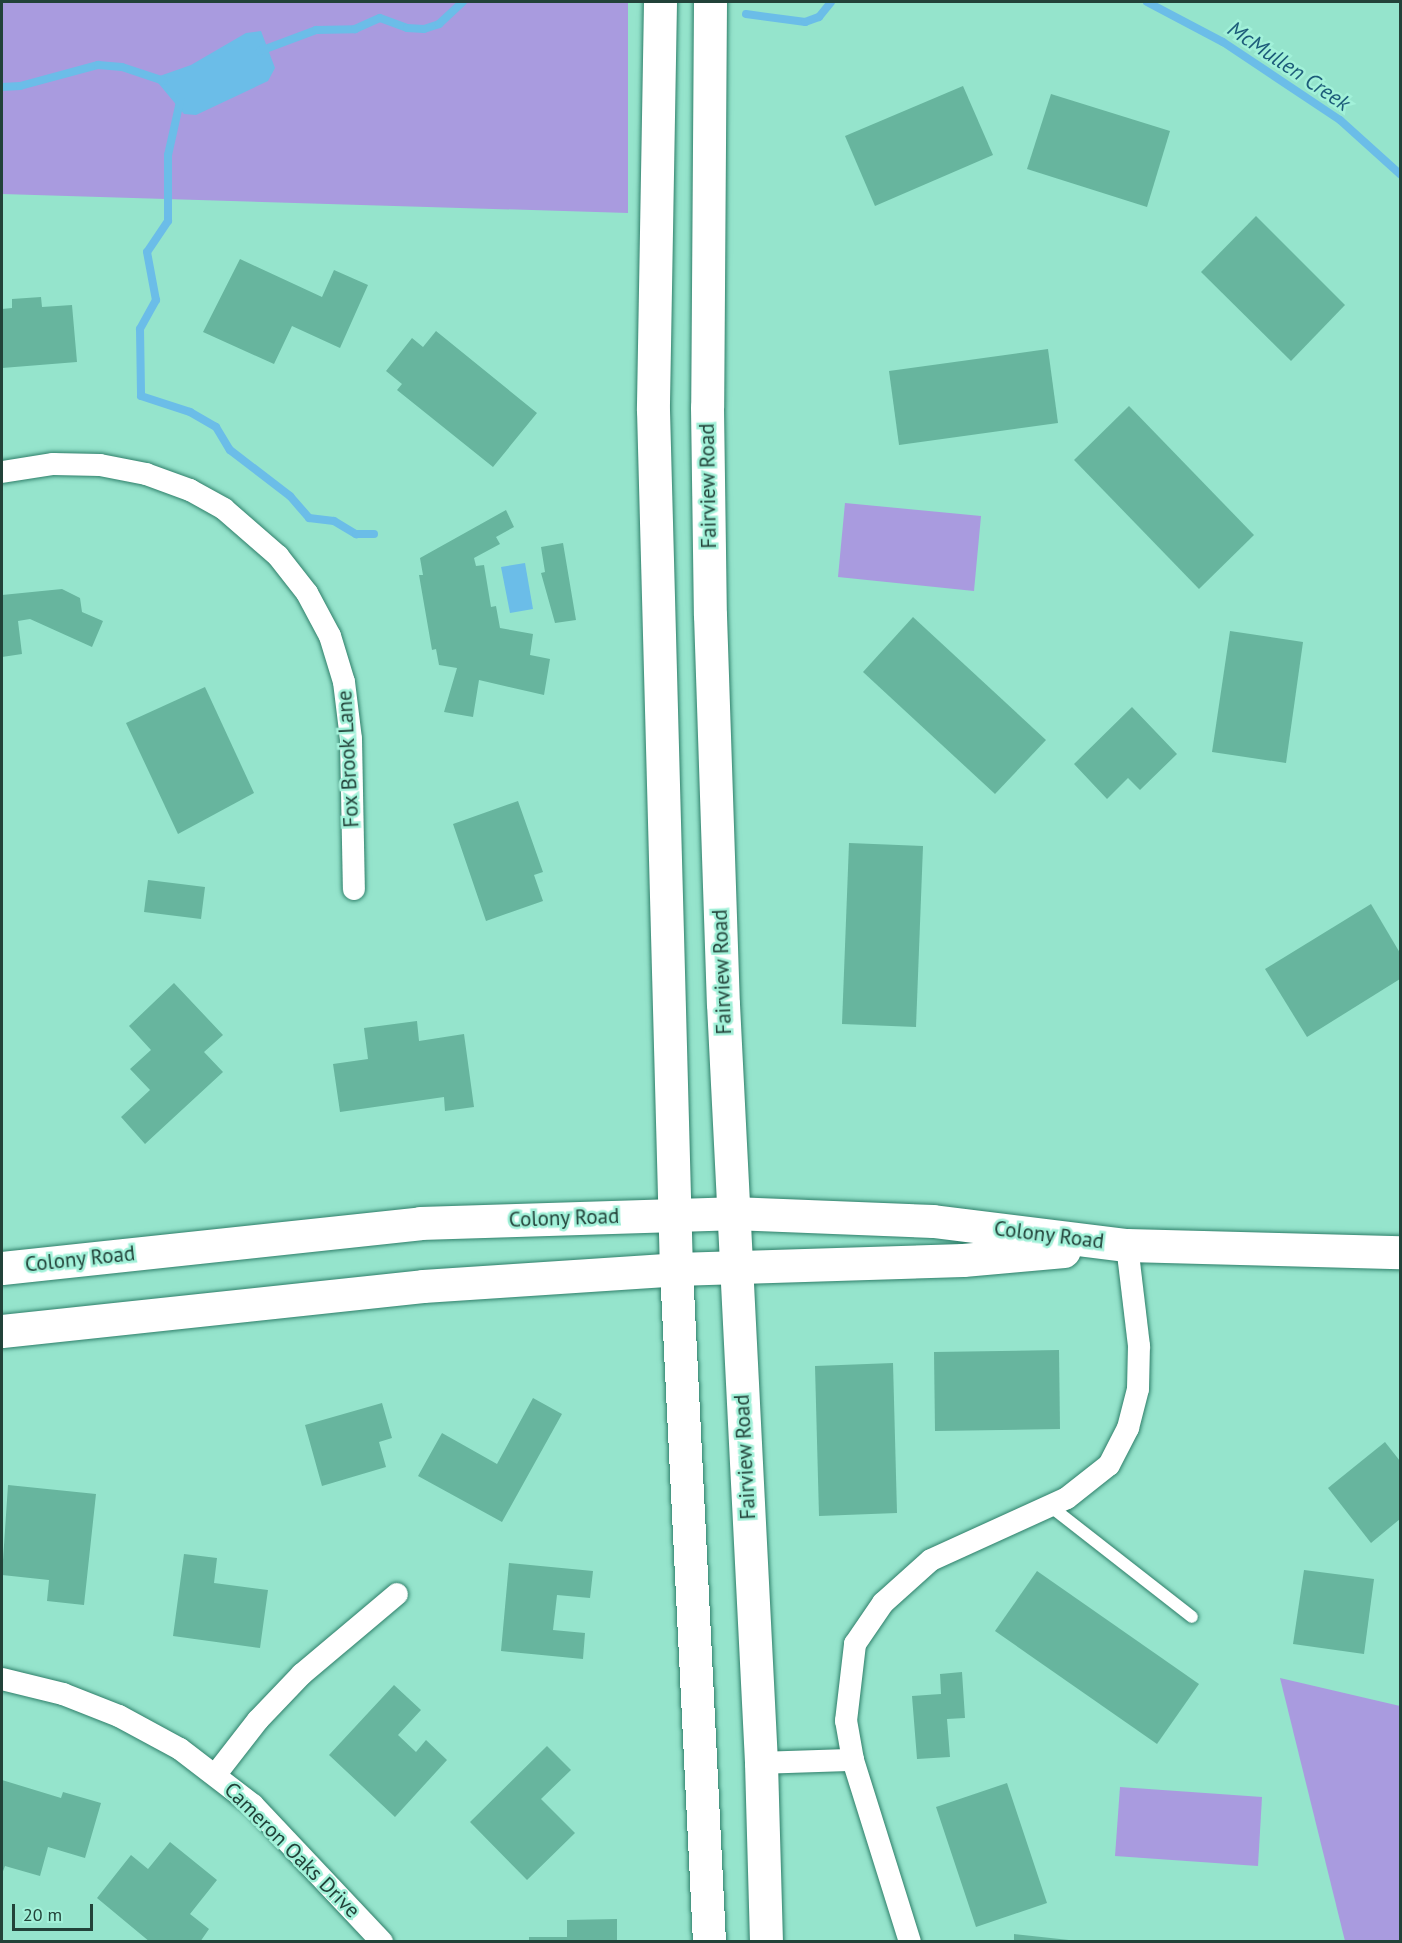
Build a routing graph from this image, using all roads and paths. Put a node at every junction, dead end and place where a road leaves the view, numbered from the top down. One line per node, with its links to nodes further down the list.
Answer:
1 (660, 2): 6 (main road)
2 (710, 2): 5 (main road, Fairview Road)
3 (2, 472): 4 (street, Fox Brook Lane)
4 (354, 889)
5 (732, 1213): 6 (main road, Colony Road); 7 (main road, Colony Road); 10 (main road, Fairview Road)
6 (675, 1214): 9 (main road, Colony Road); 11 (main road)
7 (1127, 1245): 8 (main road, Colony Road); 10 (main road, Colony Road); 13 (street)
8 (1401, 1252)
9 (2, 1268)
10 (736, 1268): 11 (main road, Colony Road); 18 (main road, Fairview Road)
11 (676, 1269): 12 (main road, Colony Road); 21 (main road)
12 (2, 1331)
13 (1050, 1506): 15 (lane); 17 (street)
14 (397, 1594): 19 (street)
15 (1192, 1617)
16 (2, 1679): 19 (street, Cameron Oaks Drive)
17 (852, 1760): 18 (street); 23 (street)
18 (761, 1763): 22 (main road, Fairview Road)
19 (216, 1774): 20 (street, Cameron Oaks Drive)
20 (382, 1941)
21 (709, 1941)
22 (766, 1941)
23 (910, 1941)

